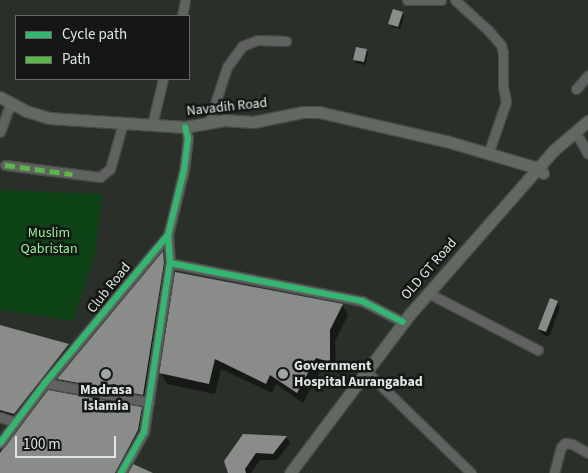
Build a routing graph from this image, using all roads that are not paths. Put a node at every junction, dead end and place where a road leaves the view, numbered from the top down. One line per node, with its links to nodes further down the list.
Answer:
1 (185, 0): 5 (street)
2 (408, 0): 3 (street)
3 (441, 0)
4 (455, 0): 20 (street)
5 (182, 15)
6 (286, 42): 13 (street)
7 (588, 75): 9 (street)
8 (163, 80): 15 (street)
9 (576, 89)
10 (0, 97): 11 (main road, Navadih Road)
11 (13, 104): 14 (main road, Navadih Road); 18 (street)
12 (588, 121): 23 (main road, OLD GT Road)
13 (209, 122): 16 (main road, Navadih Road); 20 (main road, Navadih Road)
14 (123, 123): 15 (main road, Navadih Road); 22 (street)
15 (152, 125): 16 (main road, Navadih Road)
16 (185, 127): 24 (street, Club Road)
17 (588, 130): 19 (main road, OLD GT Road)
18 (0, 132)
19 (579, 138): 21 (street); 23 (main road, OLD GT Road)
20 (488, 154): 23 (main road, Navadih Road)
21 (588, 154)
22 (5, 165)
23 (540, 171): 26 (main road, OLD GT Road); 27 (main road, OLD GT Road)
24 (168, 235): 25 (street); 30 (street, Club Road)
25 (170, 263): 27 (street); 31 (street)
26 (434, 296): 28 (street); 29 (main road, OLD GT Road)
27 (403, 322): 36 (main road, OLD GT Road)
28 (538, 350)
29 (370, 375): 36 (main road, OLD GT Road); 38 (street)
30 (45, 383): 31 (street); 33 (street, Club Road)
31 (149, 402): 37 (street)
32 (0, 418): 33 (street)
33 (15, 422): 34 (street, Club Road)
34 (0, 443)
35 (588, 453): 39 (street)
36 (294, 472)
37 (121, 473)
38 (471, 473)
39 (554, 473)

